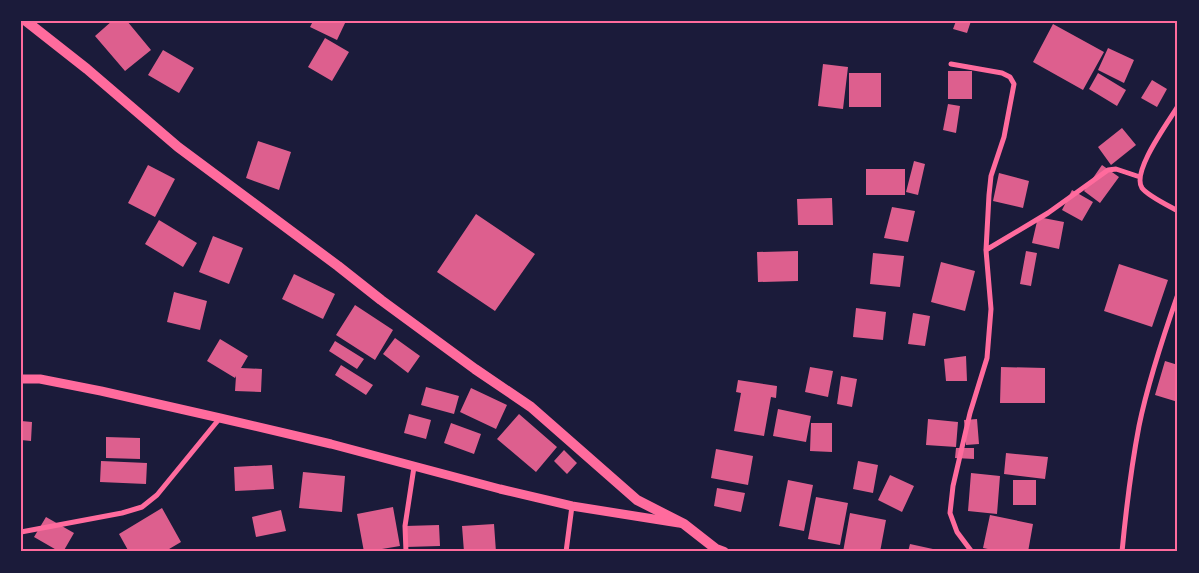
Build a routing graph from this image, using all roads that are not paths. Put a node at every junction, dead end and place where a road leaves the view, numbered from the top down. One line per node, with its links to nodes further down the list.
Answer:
1 (26, 21): 12 (main road)
2 (951, 64): 6 (street)
3 (1178, 106): 4 (street)
4 (1140, 177): 5 (street); 6 (street)
5 (1178, 211)
6 (986, 250): 17 (street)
7 (1178, 294): 18 (street)
8 (21, 379): 9 (street)
9 (220, 418): 10 (street); 13 (street)
10 (414, 467): 11 (street); 14 (street)
11 (572, 506): 12 (street); 15 (street)
12 (684, 524): 16 (main road)
13 (21, 532)
14 (406, 552)
15 (566, 552)
16 (724, 552)
17 (972, 552)
18 (1122, 552)

